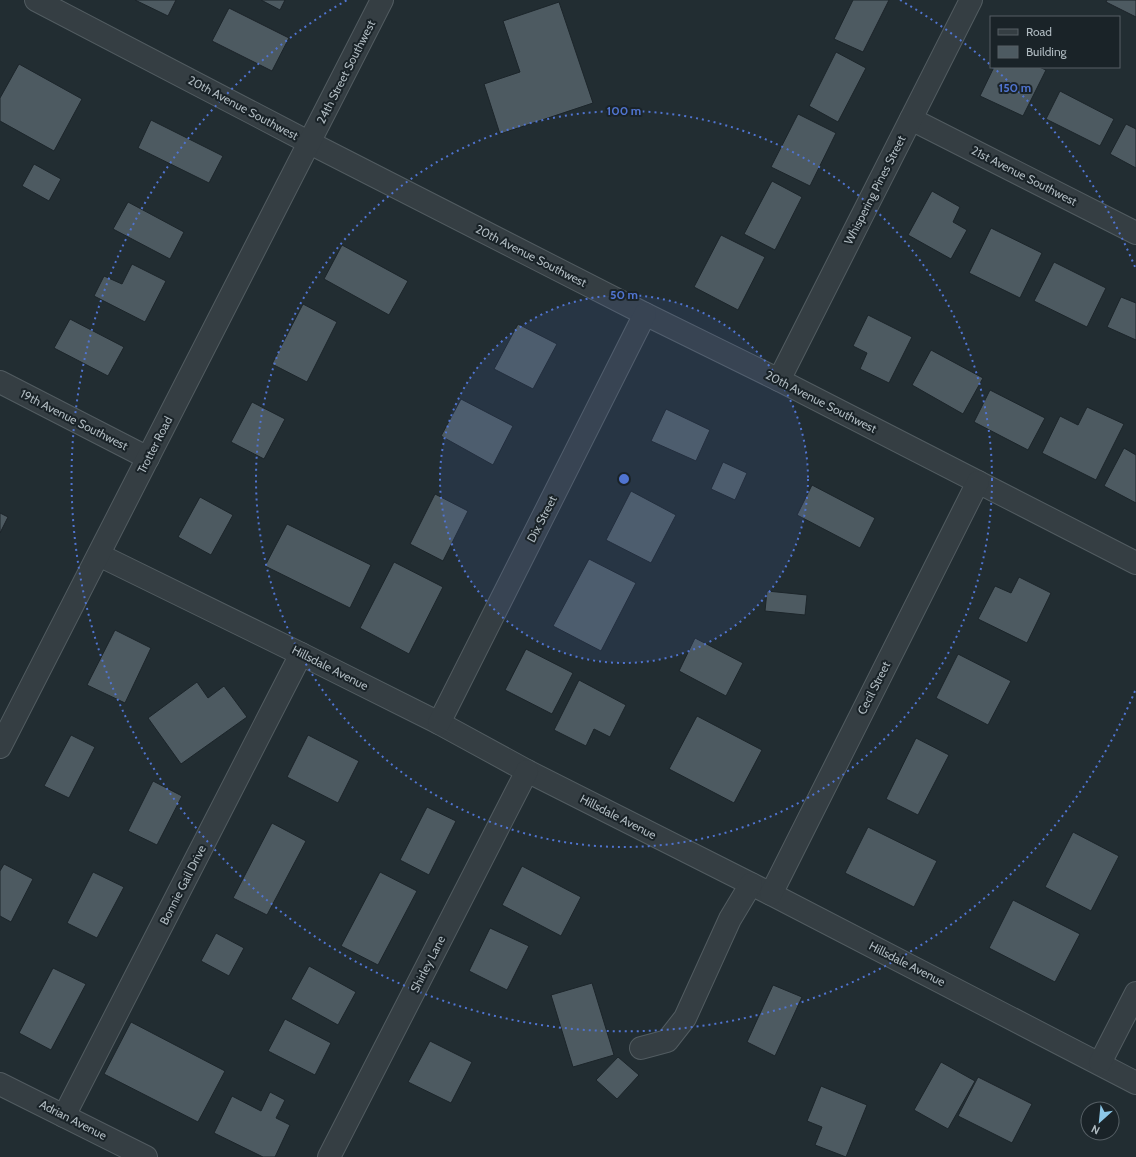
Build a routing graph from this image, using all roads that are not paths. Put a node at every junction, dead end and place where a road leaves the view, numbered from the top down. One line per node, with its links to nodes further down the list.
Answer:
1 (382, 0): 5 (street, 24th Street Southwest)
2 (971, 0): 4 (street, Whispering Pines Street)
3 (43, 2): 5 (street, 20th Avenue Southwest)
4 (911, 119): 6 (street, 21st Avenue Southwest); 8 (street, Whispering Pines Street)
5 (310, 143): 7 (street, 20th Avenue Southwest); 10 (street, Trotter Road)
6 (1136, 233)
7 (645, 314): 8 (street, 20th Avenue Southwest); 15 (street, Dix Street)
8 (780, 380): 11 (street, 20th Avenue Southwest)
9 (0, 382): 10 (street, 19th Avenue Southwest)
10 (148, 458): 12 (street, Trotter Road)
11 (978, 482): 13 (street, 20th Avenue Southwest); 19 (street, Cecil Street)
12 (99, 555): 14 (street, Hillsdale Avenue); 16 (street, Trotter Road)
13 (1136, 563)
14 (301, 654): 15 (street, Hillsdale Avenue); 25 (street, Bonnie Gail Drive)
15 (439, 723): 17 (street, Hillsdale Avenue)
16 (0, 747)
17 (527, 771): 18 (street, Hillsdale Avenue); 27 (street, Shirley Lane)
18 (751, 884): 19 (street, Hillsdale Avenue); 21 (street)
19 (771, 894): 22 (street, Hillsdale Avenue)
20 (1136, 993): 22 (street)
21 (641, 1048)
22 (1100, 1063): 23 (street, Hillsdale Avenue)
23 (1136, 1083)
24 (0, 1084): 25 (street, Adrian Avenue)
25 (64, 1116): 26 (street, Adrian Avenue)
26 (146, 1157)
27 (329, 1157)

